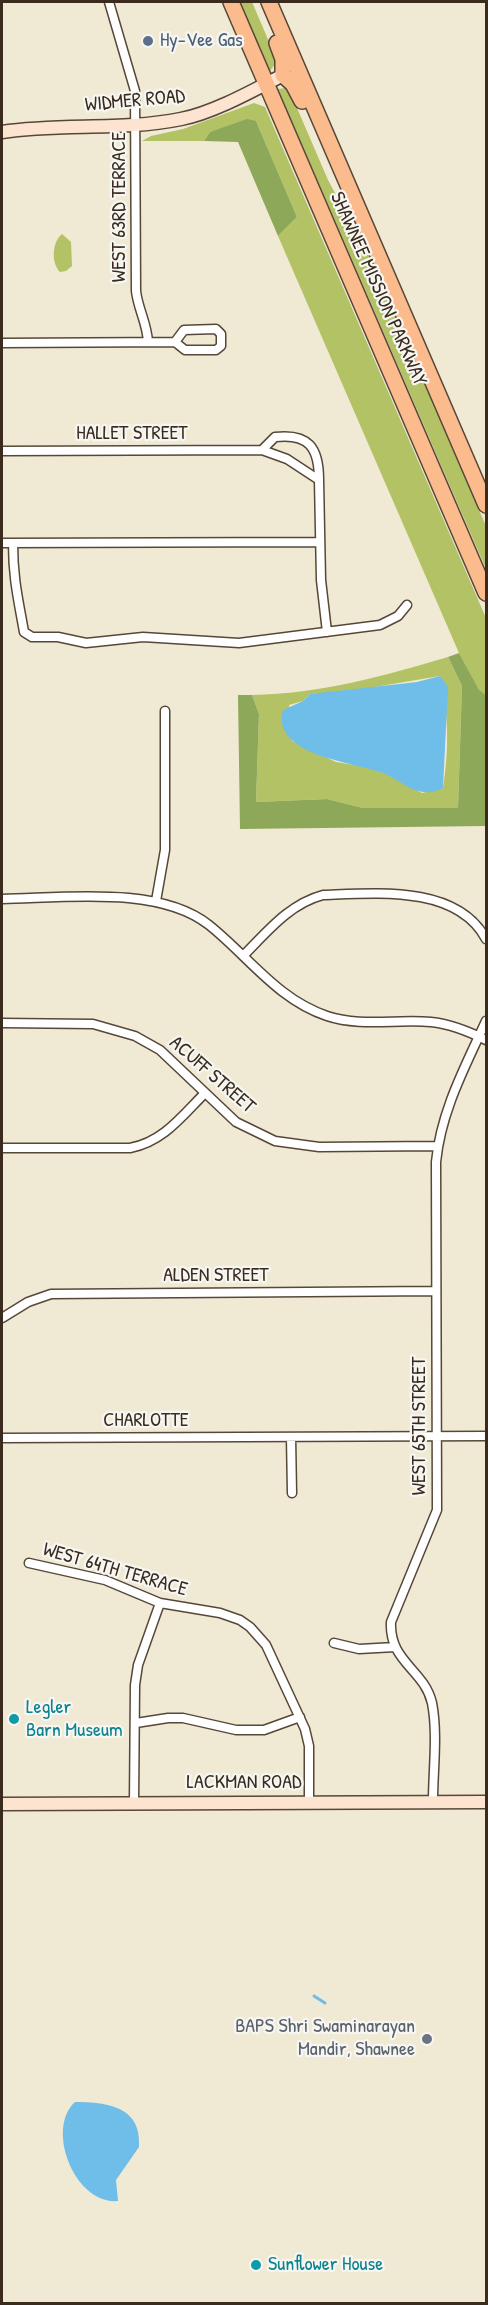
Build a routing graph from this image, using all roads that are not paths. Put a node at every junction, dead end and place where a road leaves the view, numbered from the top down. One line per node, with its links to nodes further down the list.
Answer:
1 (109, 2): 7 (street, WEST 63RD TERRACE)
2 (231, 2): 6 (highway, SHAWNEE MISSION PARKWAY)
3 (261, 2): 5 (highway)
4 (269, 2): 9 (highway, SHAWNEE MISSION PARKWAY)
5 (283, 75): 6 (street, WIDMER ROAD); 9 (highway)
6 (265, 84): 7 (street, WIDMER ROAD); 20 (highway, SHAWNEE MISSION PARKWAY)
7 (137, 124): 8 (street, WIDMER ROAD); 10 (street, WEST 63RD TERRACE)
8 (2, 132)
9 (355, 199): 16 (highway, SHAWNEE MISSION PARKWAY)
10 (148, 342): 11 (street); 12 (street)
11 (175, 342): 11 (street)
12 (2, 343)
13 (262, 450): 14 (street, HALLET STREET); 15 (street, HALLET STREET); 15 (street)
14 (2, 451)
15 (319, 480): 17 (street)
16 (486, 505)
17 (320, 542): 19 (street); 22 (street)
18 (2, 543): 19 (street)
19 (13, 543): 22 (street)
20 (486, 592)
21 (407, 604): 22 (street)
22 (327, 632)
23 (165, 711): 25 (street)
24 (2, 899): 25 (street)
25 (156, 901): 27 (street)
26 (486, 939): 27 (street)
27 (243, 956): 30 (street)
28 (486, 1021): 30 (street, WEST 65TH STREET)
29 (2, 1023): 31 (street, ACUFF STREET)
30 (483, 1038): 32 (street, WEST 65TH STREET)
31 (205, 1093): 32 (street, ACUFF STREET); 33 (street)
32 (437, 1146): 34 (street, WEST 65TH STREET)
33 (2, 1148)
34 (436, 1291): 35 (street, ALDEN STREET); 36 (street, WEST 65TH STREET)
35 (2, 1318)
36 (437, 1436): 37 (street, CHARLOTTE); 38 (street, CHARLOTTE); 44 (street, WEST 65TH STREET)
37 (486, 1436)
38 (291, 1437): 39 (street, CHARLOTTE); 40 (street)
39 (2, 1438)
40 (292, 1493)
41 (29, 1563): 42 (street, WEST 64TH TERRACE)
42 (160, 1603): 45 (street, WEST 64TH TERRACE); 46 (street)
43 (334, 1643): 44 (street)
44 (394, 1647): 47 (street)
45 (300, 1717): 46 (street); 50 (street, WEST 64TH TERRACE)
46 (136, 1723): 49 (street)
47 (433, 1801): 48 (street, LACKMAN ROAD); 50 (street, LACKMAN ROAD)
48 (486, 1802)
49 (134, 1803): 50 (street, LACKMAN ROAD); 51 (street, LACKMAN ROAD)
50 (309, 1803)
51 (2, 1804)

